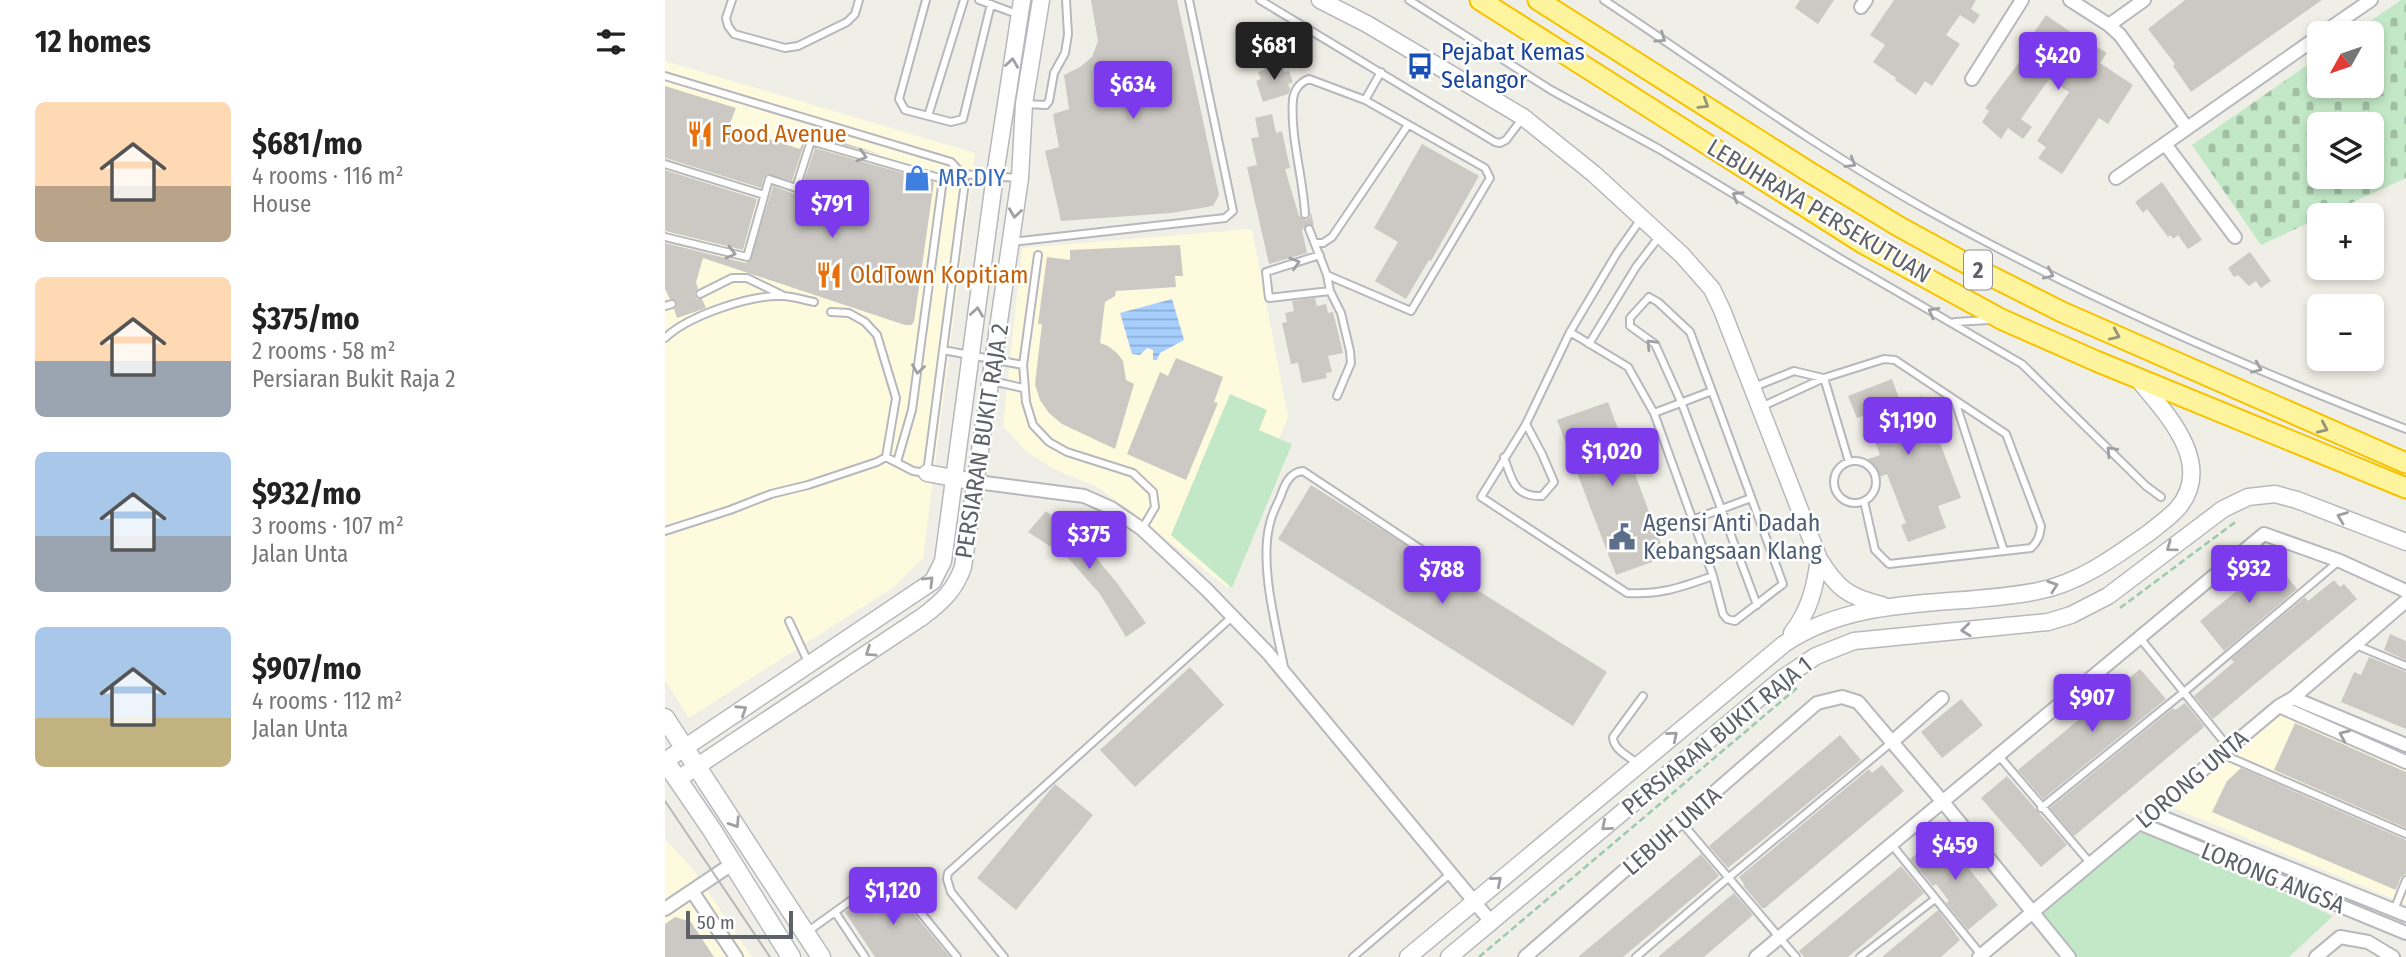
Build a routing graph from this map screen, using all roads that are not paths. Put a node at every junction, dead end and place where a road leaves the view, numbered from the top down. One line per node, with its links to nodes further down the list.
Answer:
1 (732, 0): 2 (lane)
2 (859, 0)
3 (926, 0): 32 (lane)
4 (964, 0): 32 (lane)
5 (979, 0): 20 (lane)
6 (1041, 0): 31 (street, PERSIARAN BUKIT RAJA 2)
7 (1066, 0): 31 (lane)
8 (1189, 0): 49 (lane)
9 (1260, 0): 26 (lane)
10 (1320, 0): 23 (street)
11 (1335, 0): 23 (street)
12 (1409, 0): 60 (lane, one-way to 12)
13 (1480, 0): 59 (highway, LEBUHRAYA PERSEKUTUAN / 2)
14 (1538, 0): 81 (highway, LEBUHRAYA PERSEKUTUAN / 2, one-way to 81)
15 (1604, 0): 80 (lane, one-way to 80)
16 (2022, 0): 28 (street)
17 (2070, 0): 24 (street)
18 (2144, 0): 24 (street)
19 (2367, 1): 22 (street)
20 (991, 4): 21 (lane); 32 (lane)
21 (1021, 7): 30 (street, PERSIARAN BUKIT RAJA 2, one-way to 21)
22 (2340, 21)
23 (1367, 24): 33 (street)
24 (2109, 25): 35 (street)
25 (2307, 45): 35 (street)
26 (1381, 72): 29 (lane); 33 (lane)
27 (665, 76): 38 (lane)
28 (1972, 79)
29 (1365, 100): 34 (lane); 43 (lane)
30 (1006, 102): 31 (lane); 39 (street, PERSIARAN BUKIT RAJA 2)
31 (1024, 104): 40 (street, PERSIARAN BUKIT RAJA 2)
32 (928, 116)
33 (1523, 117): 44 (street)
34 (1408, 125): 50 (lane); 53 (lane)
35 (2187, 128): 36 (street)
36 (2165, 144): 41 (street); 48 (street)
37 (665, 164): 42 (lane)
38 (962, 174): 39 (lane); 64 (lane)
39 (995, 175): 40 (lane); 65 (street, PERSIARAN BUKIT RAJA 2, one-way to 39)
40 (1020, 178): 49 (street, PERSIARAN BUKIT RAJA 2, one-way to 49)
41 (2116, 178)
42 (764, 195): 47 (lane, one-way to 42); 86 (lane, one-way to 86)
43 (1305, 214)
44 (1642, 218): 46 (street); 61 (lane)
45 (1309, 229): 50 (lane)
46 (1660, 236): 63 (lane); 71 (street)
47 (665, 237)
48 (2235, 237)
49 (1011, 242): 66 (street, PERSIARAN BUKIT RAJA 2)
50 (1315, 243): 52 (lane)
51 (1038, 255): 67 (lane)
52 (1320, 255): 53 (lane); 54 (lane, one-way to 52)
53 (1327, 275): 54 (lane)
54 (1330, 291): 74 (lane)
55 (700, 294): 56 (lane)
56 (783, 296): 57 (lane); 62 (lane)
57 (814, 302)
58 (831, 312): 83 (lane)
59 (2001, 319): 60 (lane); 69 (highway, LEBUHRAYA PERSEKUTUAN / 2)
60 (1952, 323): 93 (lane, one-way to 60)
61 (1570, 332): 63 (lane); 79 (lane)
62 (665, 338)
63 (1589, 344): 78 (lane)
64 (943, 350): 65 (lane); 88 (lane)
65 (971, 355): 66 (lane); 90 (street, PERSIARAN BUKIT RAJA 2)
66 (994, 359): 67 (lane); 70 (street, PERSIARAN BUKIT RAJA 2)
67 (1023, 365): 72 (lane)
68 (1824, 378): 71 (lane); 75 (lane); 77 (lane); 85 (lane)
69 (2137, 378): 89 (highway, LEBUHRAYA PERSEKUTUAN / 2); 110 (street, PERSIARAN BUKIT RAJA 1, one-way to 69)
70 (992, 381): 72 (lane); 91 (street, PERSIARAN BUKIT RAJA 2)
71 (1752, 387): 77 (street)
72 (1023, 388): 99 (lane)
73 (1711, 391): 76 (lane); 76 (lane, one-way to 73); 94 (lane)
74 (1337, 396)
75 (1955, 401): 103 (lane); 103 (lane)
76 (1682, 404): 78 (lane); 97 (lane)
77 (1760, 407): 104 (street)
78 (1654, 413): 98 (lane)
79 (1526, 424): 84 (lane); 84 (lane)
80 (2406, 429)
81 (2377, 452): 82 (highway); 87 (highway, LEBUHRAYA PERSEKUTUAN / 2)
82 (2406, 455)
83 (886, 457): 86 (lane); 100 (lane)
84 (1504, 457): 106 (lane)
85 (1849, 461): 96 (lane); 96 (lane)
86 (897, 462): 88 (lane)
87 (2406, 463)
88 (927, 473): 90 (street)
89 (2370, 473): 92 (highway, LEBUHRAYA PERSEKUTUAN / 2); 95 (highway)
90 (955, 479): 91 (street); 116 (street, PERSIARAN BUKIT RAJA 2, one-way to 90)
91 (977, 482): 99 (street); 133 (street, PERSIARAN BUKIT RAJA 2, one-way to 133)
92 (2406, 488)
93 (2161, 497)
94 (1751, 498): 97 (lane); 109 (lane)
95 (2406, 498)
96 (1864, 501): 103 (lane)
97 (1720, 508): 98 (lane); 109 (lane)
98 (1692, 520): 106 (lane)
99 (1142, 529): 111 (street)
100 (665, 531)
101 (2406, 542): 154 (street, PERSIARAN BUKIT RAJA 1, one-way to 154)
102 (1422, 550): 118 (lane)
103 (2004, 551)
104 (1819, 559): 110 (street); 114 (street)
105 (2340, 561): 107 (street); 113 (street); 119 (lane)
106 (1713, 576): 109 (lane)
107 (2406, 591)
108 (2406, 601): 115 (street, LORONG UNTA)
109 (1757, 605)
110 (1888, 607): 114 (street, PERSIARAN BUKIT RAJA 1)
111 (1233, 616): 118 (street); 164 (lane)
112 (789, 621): 116 (lane)
113 (2140, 638): 119 (lane); 129 (street)
114 (1784, 643): 132 (street, PERSIARAN BUKIT RAJA 1, one-way to 114)
115 (2355, 645): 117 (lane); 122 (street, LORONG UNTA)
116 (810, 665): 127 (street, PERSIARAN BUKIT RAJA 2, one-way to 116)
117 (2406, 666)
118 (1285, 673): 144 (street)
119 (2184, 692): 128 (lane); 136 (lane)
120 (1643, 696): 132 (lane)
121 (1942, 698): 125 (street)
122 (2293, 698): 123 (street, LORONG UNTA); 126 (street)
123 (2279, 706): 128 (street, LORONG UNTA); 131 (street, one-way to 123)
124 (665, 718): 127 (main road)
125 (1892, 742): 135 (street); 138 (street, LEBUH UNTA); 145 (lane)
126 (2406, 745)
127 (685, 748): 130 (street, PERSIARAN BUKIT RAJA 2); 133 (main road)
128 (2226, 751): 137 (street, LORONG UNTA); 140 (lane)
129 (1999, 756): 135 (street); 136 (lane)
130 (665, 761): 134 (main road)
131 (2406, 762)
132 (1639, 764): 149 (street, PERSIARAN BUKIT RAJA 1, one-way to 132)
133 (698, 766): 134 (street, PERSIARAN BUKIT RAJA 2); 155 (main road, one-way to 155)
134 (678, 779): 142 (main road)
135 (1943, 803): 141 (street); 152 (street)
136 (2041, 808): 143 (lane)
137 (2152, 813): 139 (street, LORONG UNTA); 153 (street, LORONG ANGSA)
138 (1682, 823): 145 (lane); 168 (street, LEBUH UNTA)
139 (2139, 823): 143 (street, LORONG UNTA); 156 (street, LORONG ANGSA)
140 (2406, 834)
141 (1892, 845): 148 (lane); 157 (street)
142 (732, 864): 147 (street); 160 (main road)
143 (2091, 864): 152 (street, LORONG UNTA)
144 (1451, 873): 149 (street); 165 (lane)
145 (1728, 877): 157 (lane); 169 (lane)
146 (2406, 880): 153 (lane)
147 (692, 891): 150 (street); 159 (street)
148 (1935, 898): 158 (lane); 172 (lane)
149 (1474, 901): 154 (street); 166 (street, PERSIARAN BUKIT RAJA 1)
150 (665, 909)
151 (835, 912): 155 (lane); 162 (lane); 163 (lane)
152 (2032, 912): 158 (street, LORONG UNTA); 173 (street)
153 (2400, 913)
154 (1492, 923): 167 (street, PERSIARAN BUKIT RAJA 1)
155 (806, 933): 161 (main road)
156 (2406, 933)
157 (1779, 938): 170 (street); 171 (lane)
158 (1981, 956)
159 (736, 957)
160 (791, 957)
161 (821, 957)
162 (865, 957)
163 (957, 957)
164 (1004, 957)
165 (1353, 957)
166 (1408, 957)
167 (1449, 957)
168 (1525, 957)
169 (1636, 957)
170 (1756, 957)
171 (1796, 957)
172 (1860, 957)
173 (2069, 957)
174 (2316, 957): 175 (street)
175 (2393, 957)

